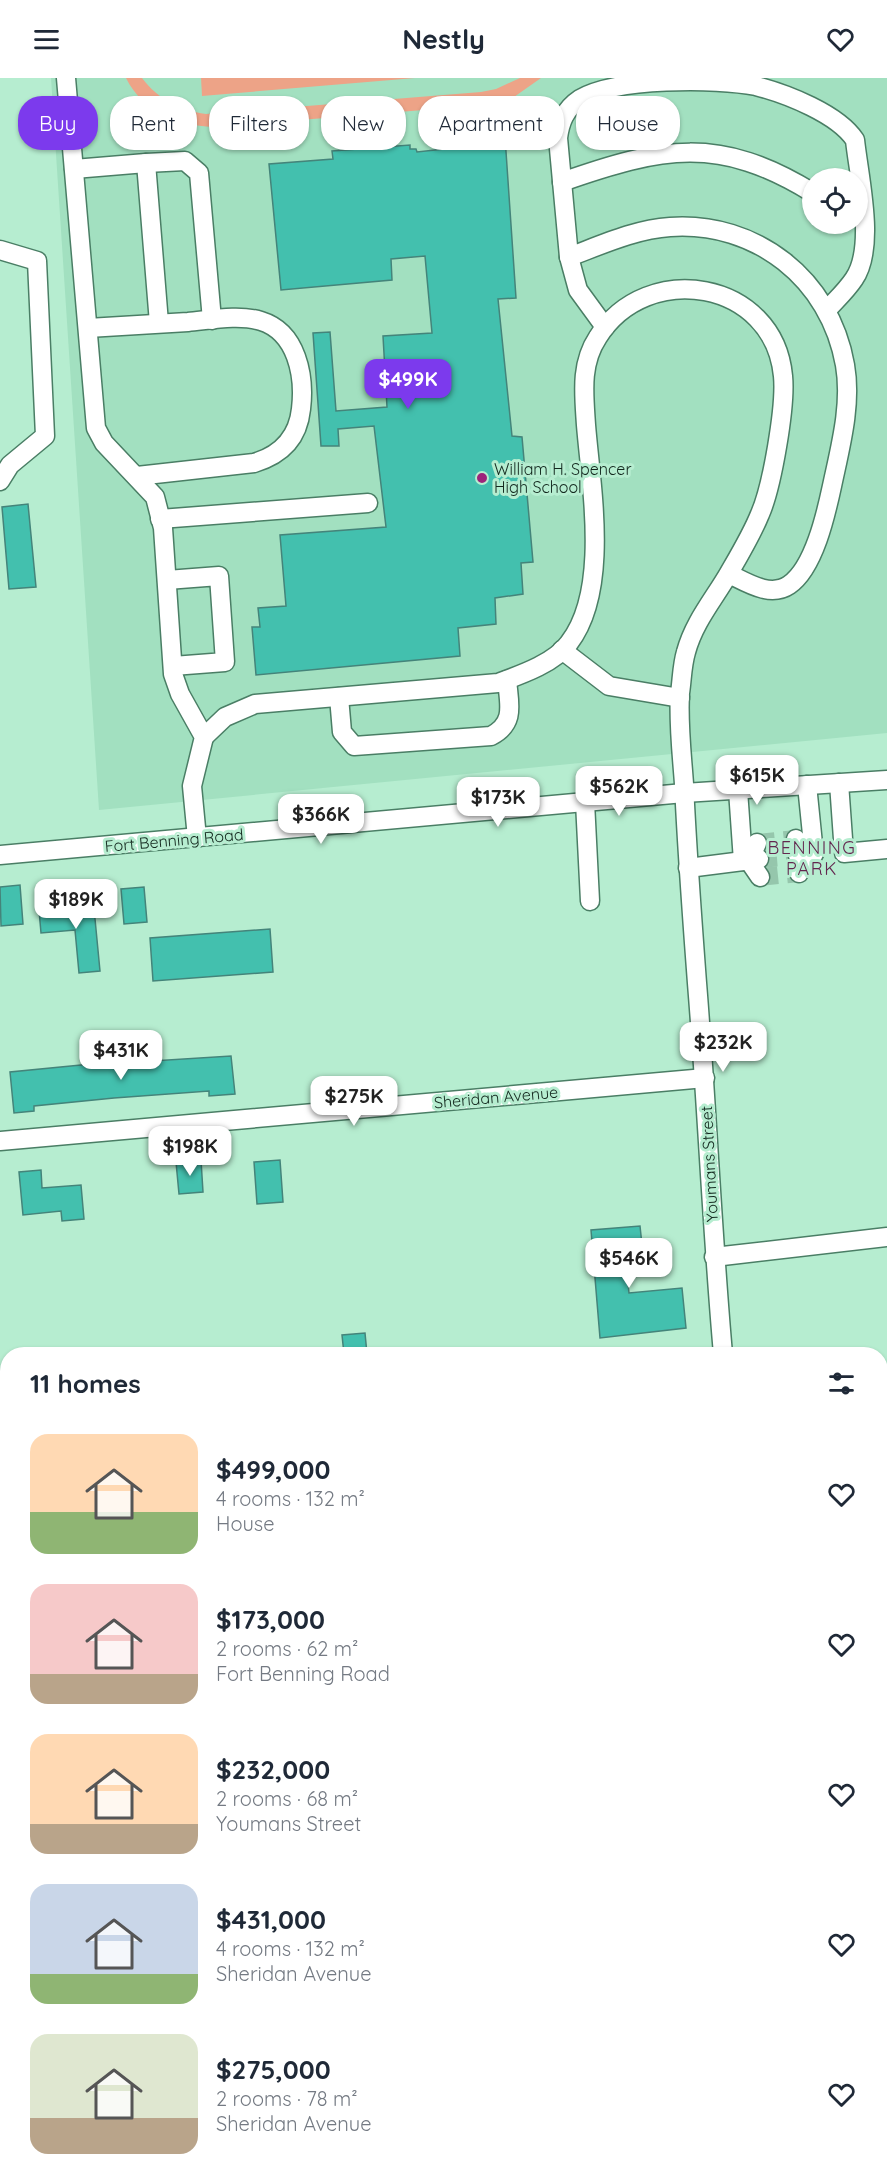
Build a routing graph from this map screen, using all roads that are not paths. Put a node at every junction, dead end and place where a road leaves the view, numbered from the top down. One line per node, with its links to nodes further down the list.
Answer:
1 (66, 78): 4 (street)
2 (146, 163): 4 (street); 11 (street); 12 (street)
3 (857, 168): 5 (street)
4 (74, 170): 14 (street)
5 (562, 182): 6 (street); 9 (street)
6 (802, 187)
7 (863, 234): 10 (street)
8 (0, 250): 16 (street)
9 (569, 257): 10 (street); 13 (street)
10 (826, 311): 19 (street)
11 (212, 320): 12 (street); 15 (street)
12 (159, 323): 14 (street)
13 (605, 327): 19 (street, Youmans Street); 21 (street, Youmans Street)
14 (88, 328): 15 (street)
15 (137, 476): 18 (street)
16 (0, 481)
17 (368, 503): 18 (street)
18 (160, 519): 20 (street)
19 (729, 574): 25 (street, Youmans Street)
20 (167, 580): 22 (street); 22 (street)
21 (562, 650): 23 (street); 25 (street)
22 (173, 666): 26 (street)
23 (507, 680): 24 (street); 24 (street)
24 (339, 697): 26 (street)
25 (680, 698): 31 (street, Youmans Street)
26 (204, 737): 33 (street)
27 (887, 780): 28 (street, Fort Benning Road)
28 (839, 783): 29 (street, Fort Benning Road); 34 (street)
29 (807, 785): 30 (street, Fort Benning Road); 36 (street)
30 (738, 790): 31 (street, Fort Benning Road); 37 (street)
31 (684, 794): 32 (street, Fort Benning Road); 37 (street, Youmans Street)
32 (585, 802): 33 (street, Fort Benning Road); 38 (street)
33 (197, 838): 35 (street, Fort Benning Road)
34 (887, 849)
35 (0, 855)
36 (800, 856)
37 (688, 868): 39 (street, Youmans Street)
38 (590, 901)
39 (705, 1078): 40 (street, Sheridan Avenue); 42 (street, Youmans Street)
40 (0, 1141)
41 (887, 1237): 42 (street)
42 (714, 1257): 43 (street, Youmans Street)
43 (722, 1347)

